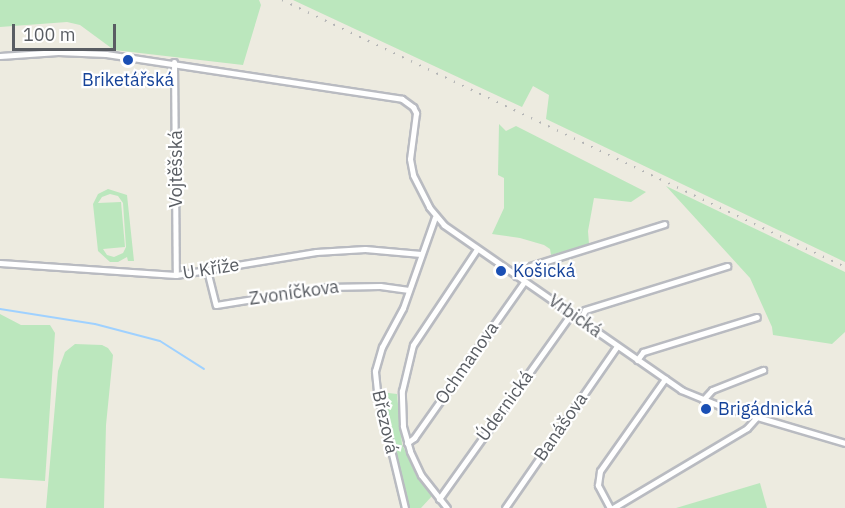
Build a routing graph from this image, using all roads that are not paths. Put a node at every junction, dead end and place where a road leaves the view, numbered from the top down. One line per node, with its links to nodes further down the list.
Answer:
1 (0, 56): 2 (street)
2 (174, 62): 3 (street, Vrbická); 10 (street, Vojtěšská)
3 (435, 217): 5 (street, Vrbická); 6 (street)
4 (664, 224): 11 (street)
5 (477, 249): 11 (street, Vrbická); 23 (street)
6 (421, 254): 9 (street, U Kříže); 13 (street)
7 (0, 263): 10 (street, U Kříže)
8 (727, 266): 16 (street)
9 (207, 270): 10 (street, U Kříže); 13 (street, Zvoníčkova)
10 (176, 275)
11 (516, 276): 12 (street, Vrbická)
12 (524, 282): 14 (street, Vrbická); 23 (street, Ochmanova)
13 (409, 290): 26 (street, Březová)
14 (571, 314): 16 (street, Vrbická); 25 (street, Údernická)
15 (757, 317): 18 (street)
16 (580, 320): 17 (street, Vrbická)
17 (618, 346): 18 (street, Vrbická); 28 (street, Banášova)
18 (637, 360): 20 (street, Vrbická)
19 (763, 370): 21 (street)
20 (665, 379): 21 (street, Vrbická); 29 (street)
21 (703, 400): 22 (street, Vrbická)
22 (756, 418): 24 (street, Vrbická); 29 (street)
23 (407, 443): 25 (street)
24 (845, 443)
25 (439, 499): 27 (street)
26 (405, 508)
27 (447, 508)
28 (505, 508)
29 (611, 508)

